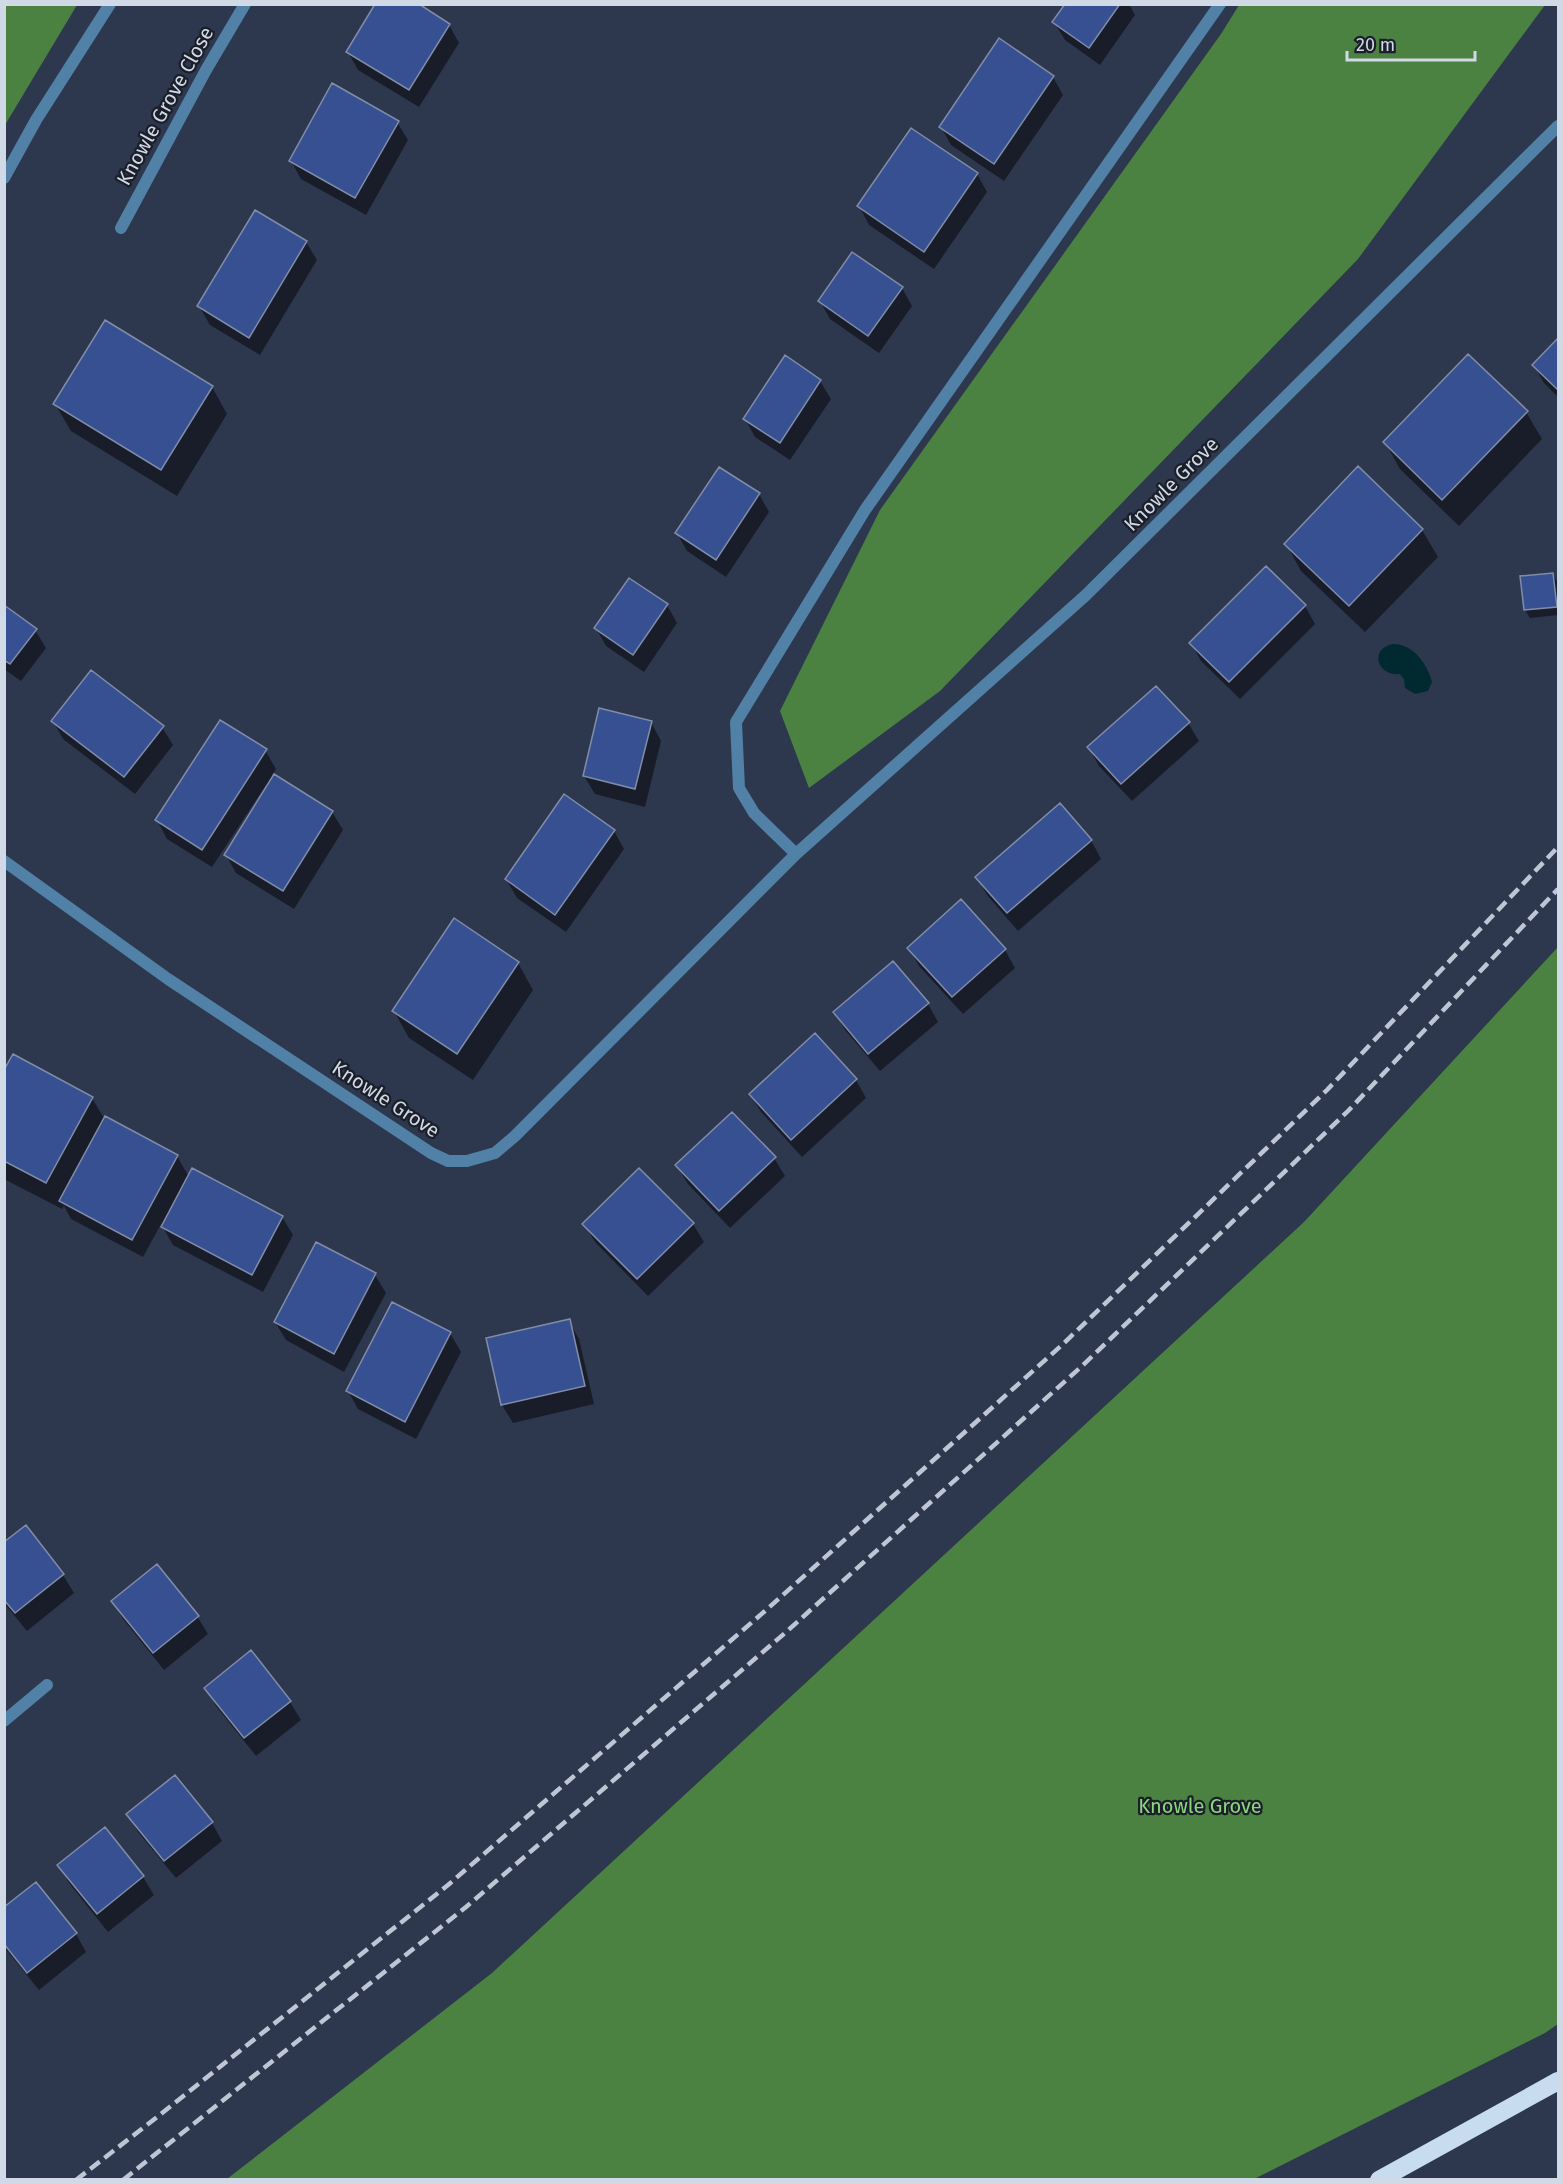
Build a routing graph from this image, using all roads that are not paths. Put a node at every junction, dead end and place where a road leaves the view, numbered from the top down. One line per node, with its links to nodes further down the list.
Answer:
1 (110, 4): 5 (street)
2 (245, 4): 6 (street, Knowle Grove Close)
3 (1220, 4): 7 (street)
4 (1558, 126): 7 (street, Knowle Grove)
5 (4, 178)
6 (121, 228)
7 (796, 854): 8 (street, Knowle Grove)
8 (4, 861)
9 (47, 1685): 10 (street)
10 (4, 1721)
11 (1558, 2081): 12 (highway)
12 (1379, 2180)

